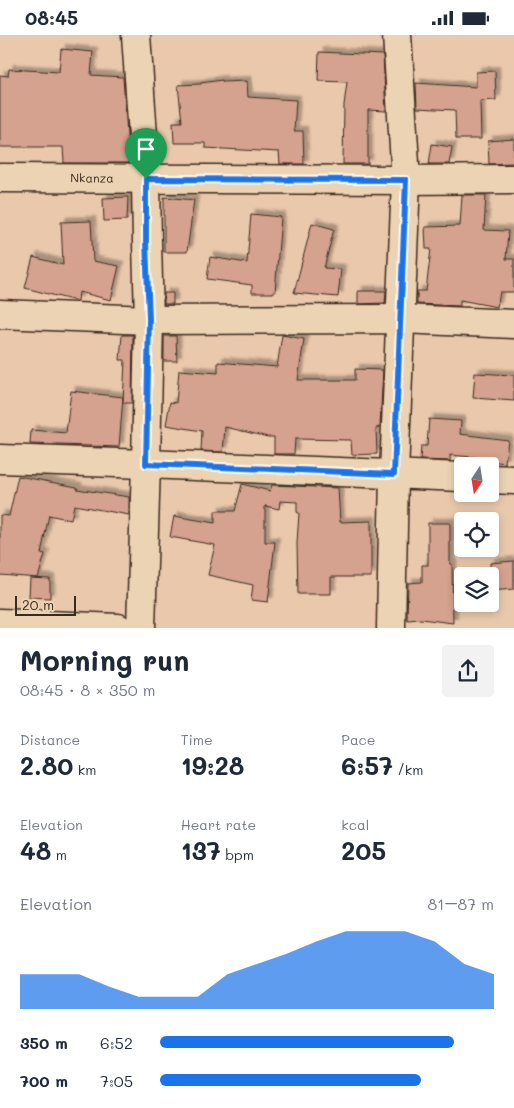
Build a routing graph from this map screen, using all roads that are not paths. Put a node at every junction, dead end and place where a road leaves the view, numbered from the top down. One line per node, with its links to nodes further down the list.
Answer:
1 (136, 35): 4 (street)
2 (397, 35): 6 (street)
3 (0, 178): 4 (street, Nkanza)
4 (146, 179): 6 (street, Nkanza); 8 (street)
5 (514, 179): 6 (street, Nkanza)
6 (406, 180): 9 (street)
7 (0, 314): 8 (street)
8 (149, 319): 9 (street); 12 (street)
9 (401, 319): 10 (street); 13 (street)
10 (514, 324)
11 (0, 459): 12 (street)
12 (146, 464): 13 (street); 19 (street)
13 (394, 474): 14 (street); 20 (street)
14 (454, 477)
15 (499, 479): 16 (street)
16 (514, 480)
17 (0, 623): 18 (street)
18 (118, 628)
19 (141, 628)
20 (391, 628)

